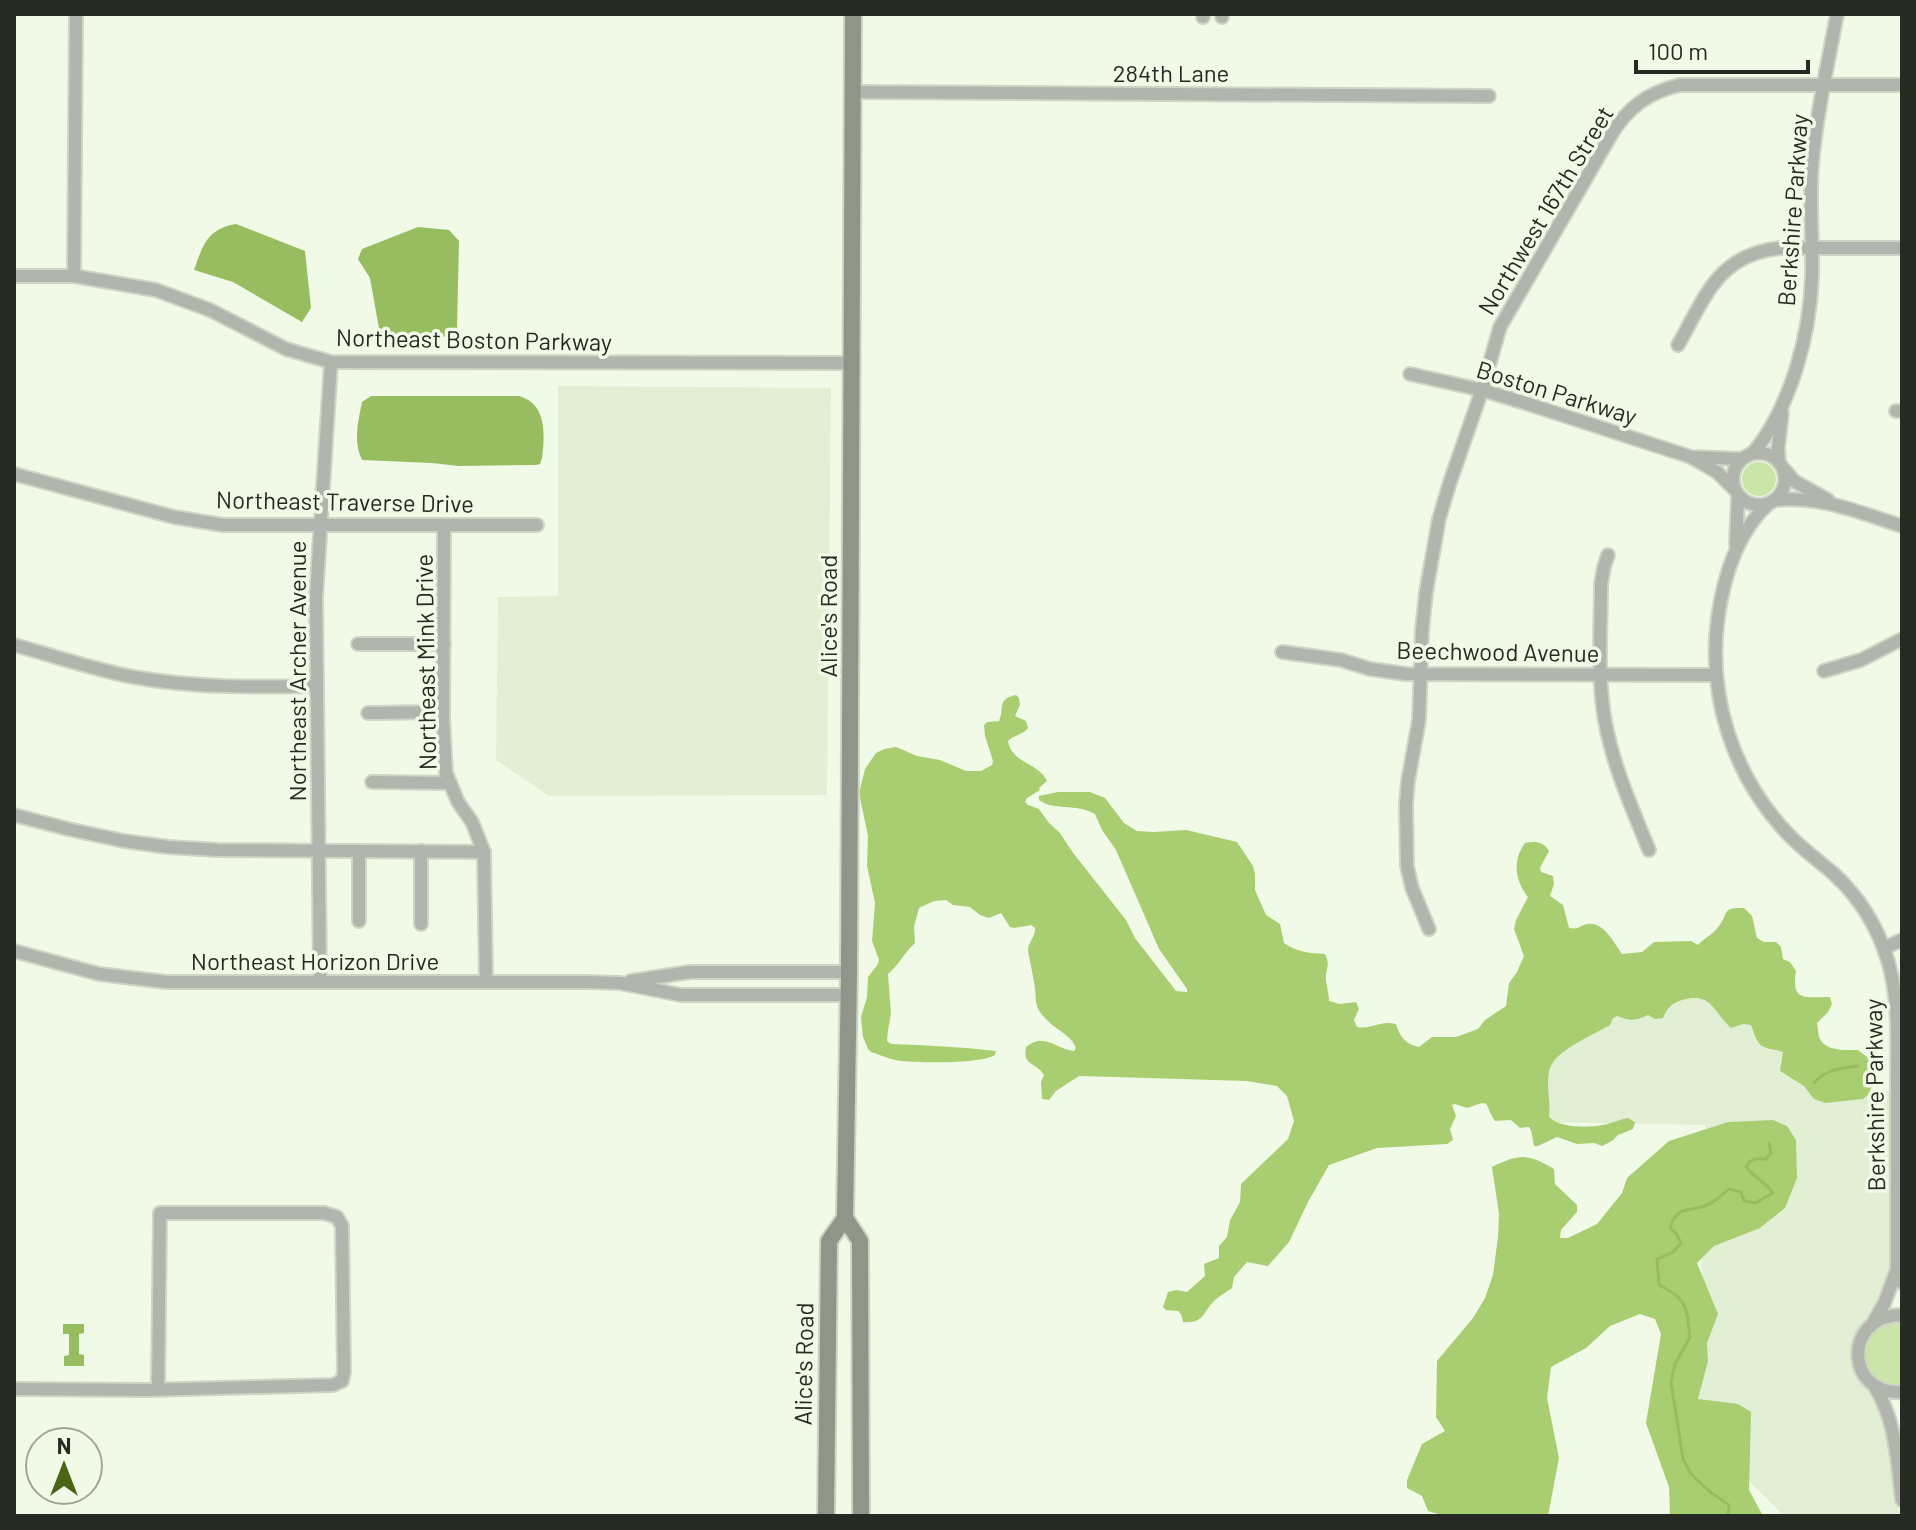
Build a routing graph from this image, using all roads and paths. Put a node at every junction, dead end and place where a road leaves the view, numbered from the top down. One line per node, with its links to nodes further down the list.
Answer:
1 (76, 14): 11 (street)
2 (853, 14): 6 (main road, Alice's Road)
3 (1837, 14): 4 (street, Berkshire Parkway)
4 (1824, 85): 5 (street); 8 (street, Berkshire Parkway); 16 (street, Northwest 167th Street)
5 (1902, 85)
6 (853, 92): 7 (street, 284th Lane); 14 (main road, Alice's Road)
7 (1489, 96)
8 (1812, 248): 9 (street); 12 (street); 17 (street, Berkshire Parkway)
9 (1902, 248)
10 (14, 276): 11 (street, Northeast Boston Parkway)
11 (74, 276): 13 (street, Northeast Boston Parkway)
12 (1678, 345)
13 (331, 362): 14 (street, Northeast Boston Parkway); 25 (street, Northeast Archer Avenue)
14 (852, 363): 57 (main road, Alice's Road)
15 (1410, 374): 16 (street, Boston Parkway)
16 (1482, 390): 19 (street, Boston Parkway); 37 (street, Northwest 167th Street)
17 (1782, 406): 18 (street, Berkshire Parkway); 20 (street, Berkshire Parkway)
18 (1747, 456): 19 (street, Boston Parkway); 20 (street); 22 (street)
19 (1691, 457): 22 (street, Boston Parkway)
20 (1781, 465): 23 (street); 24 (street)
21 (14, 474): 25 (street, Northeast Traverse Drive)
22 (1736, 493): 23 (street); 29 (street, Berkshire Parkway)
23 (1772, 501): 24 (street); 29 (street, Berkshire Parkway)
24 (1835, 504): 28 (street)
25 (319, 524): 26 (street, Northeast Traverse Drive); 40 (street, Northeast Archer Avenue)
26 (444, 525): 27 (street, Northeast Traverse Drive); 33 (street, Northeast Mink Drive)
27 (537, 525)
28 (1902, 526)
29 (1736, 547): 39 (street, Berkshire Parkway)
30 (1608, 555): 38 (street)
31 (1902, 639): 36 (street)
32 (358, 644): 33 (street)
33 (444, 644): 41 (street, Northeast Mink Drive)
34 (14, 645): 40 (street)
35 (1282, 652): 37 (street, Beechwood Avenue)
36 (1824, 671)
37 (1420, 674): 38 (street, Beechwood Avenue); 53 (street, Northwest 167th Street)
38 (1601, 675): 39 (street, Beechwood Avenue); 46 (street)
39 (1716, 675): 55 (street, Berkshire Parkway)
40 (317, 686): 47 (street, Northeast Archer Avenue)
41 (443, 712): 42 (street); 44 (street, Northeast Mink Drive)
42 (368, 713)
43 (372, 782): 44 (street)
44 (450, 783): 50 (street, Northeast Mink Drive)
45 (14, 815): 47 (street)
46 (1649, 850)
47 (318, 851): 48 (street); 58 (street, Northeast Archer Avenue)
48 (359, 851): 49 (street); 51 (street)
49 (421, 851): 50 (street); 52 (street)
50 (484, 852): 59 (street, Northeast Mink Drive)
51 (359, 921)
52 (421, 924)
53 (1429, 929)
54 (1902, 940): 55 (street)
55 (1884, 948): 63 (street, Berkshire Parkway)
56 (14, 951): 58 (street, Northeast Horizon Drive)
57 (849, 972): 60 (street, Northeast Horizon Drive); 61 (main road, Alice's Road)
58 (320, 981): 59 (street, Northeast Horizon Drive)
59 (486, 982): 60 (street, Northeast Horizon Drive)
60 (620, 983): 61 (street, Northeast Horizon Drive)
61 (848, 995): 62 (main road, Alice's Road)
62 (845, 1218): 72 (main road, Alice's Road); 73 (main road, Alice's Road)
63 (1897, 1269): 64 (street, Berkshire Parkway); 66 (street, Berkshire Parkway)
64 (1902, 1283)
65 (1902, 1315): 66 (street)
66 (1873, 1323): 67 (street, Berkshire Parkway)
67 (1875, 1387): 70 (street); 71 (street)
68 (14, 1389): 69 (street)
69 (158, 1390): 69 (street)
70 (1902, 1392)
71 (1902, 1500)
72 (826, 1516)
73 (861, 1516)

